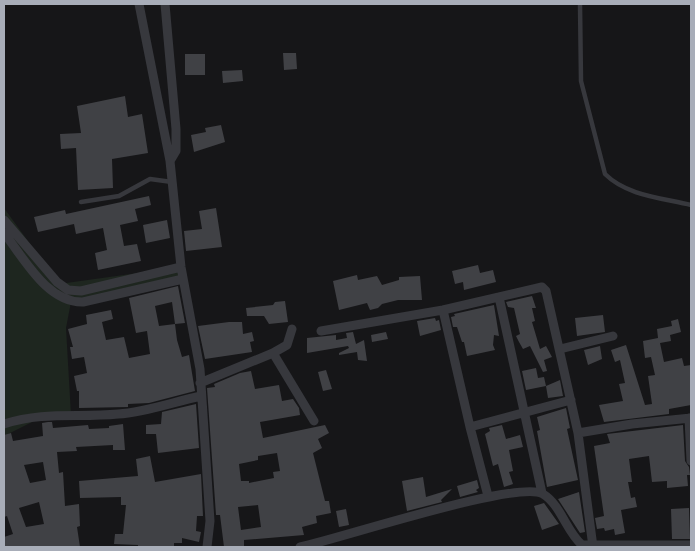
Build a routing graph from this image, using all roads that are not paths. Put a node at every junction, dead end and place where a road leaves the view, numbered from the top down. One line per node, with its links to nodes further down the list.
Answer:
1 (139, 4): 4 (street)
2 (165, 4): 4 (street)
3 (580, 4): 7 (lane)
4 (170, 161): 5 (street)
5 (173, 183): 6 (lane); 10 (street)
6 (81, 202)
7 (691, 205)
8 (4, 220): 12 (street)
9 (4, 233): 14 (street)
10 (180, 267): 11 (street); 12 (street)
11 (183, 279): 14 (street); 21 (street)
12 (81, 291): 14 (street)
13 (499, 297): 15 (street); 19 (street); 24 (street)
14 (83, 302)
15 (443, 310): 17 (street); 28 (street)
16 (292, 329): 20 (street)
17 (321, 331)
18 (613, 336): 19 (street)
19 (560, 350): 23 (street)
20 (273, 353): 21 (street); 26 (street)
21 (200, 383): 22 (street)
22 (201, 396): 27 (street); 36 (street)
23 (571, 400): 24 (street); 29 (street)
24 (524, 413): 28 (street); 31 (street)
25 (690, 418): 29 (street); 30 (street)
26 (314, 421)
27 (4, 424)
28 (470, 428): 32 (street)
29 (578, 433): 35 (street)
30 (691, 461)
31 (542, 493): 32 (street); 35 (street)
32 (488, 496): 37 (street)
33 (691, 536): 34 (street)
34 (691, 545): 35 (street)
35 (593, 546)
36 (207, 547)
37 (300, 547)

